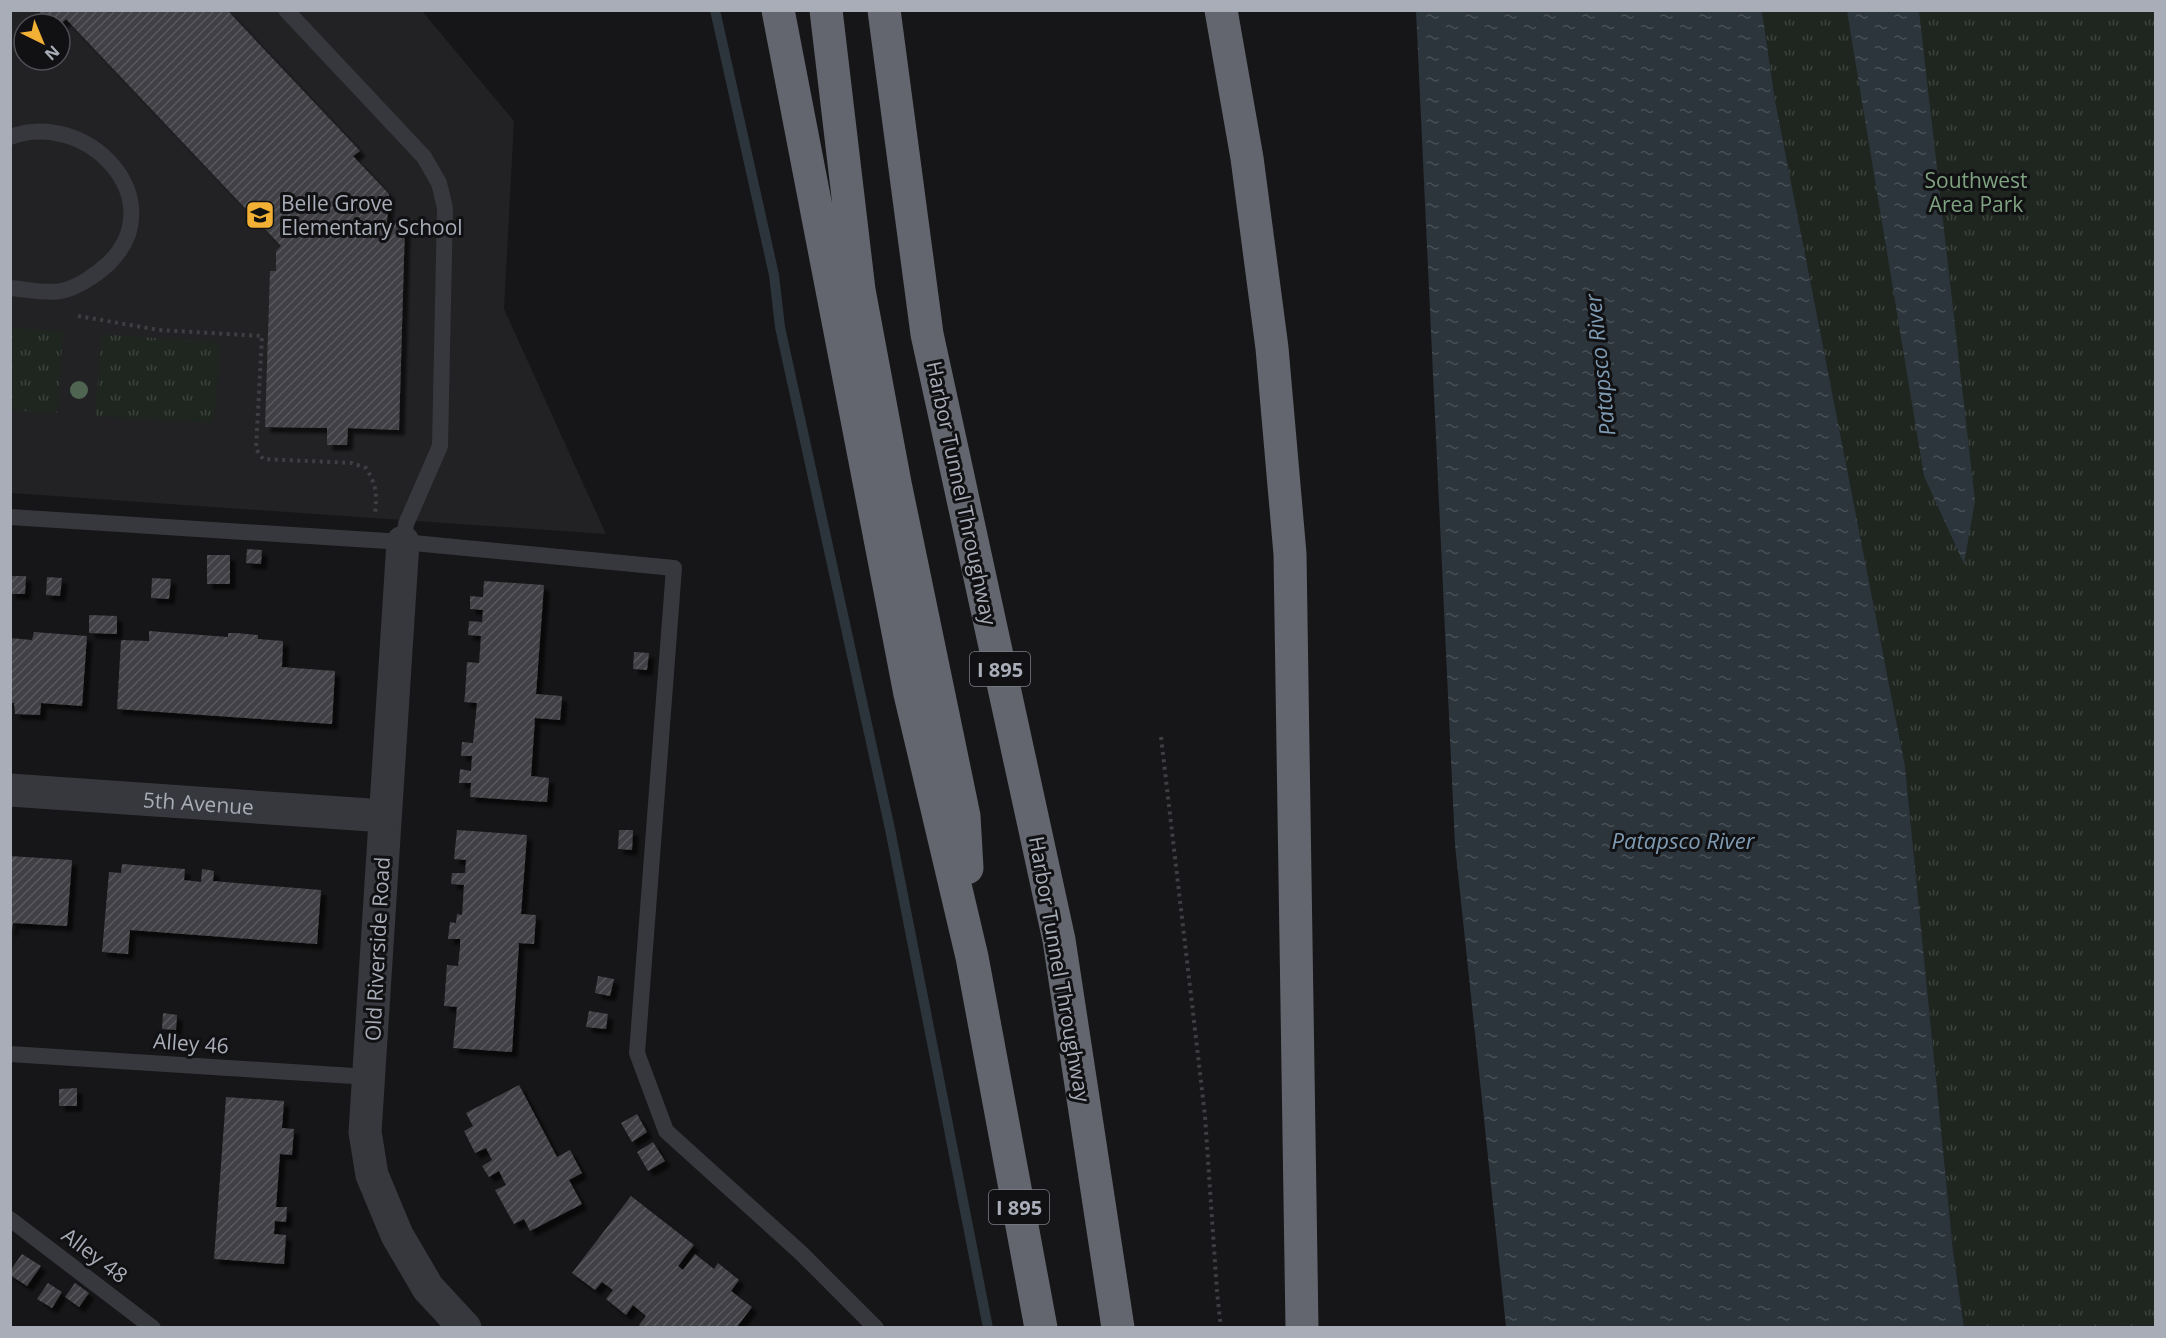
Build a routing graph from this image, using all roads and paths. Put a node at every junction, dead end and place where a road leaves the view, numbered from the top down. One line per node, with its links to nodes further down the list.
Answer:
1 (286, 10): 11 (lane)
2 (778, 10): 15 (highway)
3 (826, 10): 15 (highway, I 895)
4 (884, 10): 23 (highway, Harbor Tunnel Throughway / I 895)
5 (1221, 10): 25 (highway)
6 (10, 137): 7 (lane)
7 (10, 288)
8 (72, 315): 9 (path)
9 (375, 511)
10 (10, 517): 11 (lane)
11 (403, 542): 14 (street, Old Riverside Road); 21 (lane)
12 (1161, 737): 24 (path)
13 (10, 790): 14 (street, 5th Avenue)
14 (385, 816): 17 (street, Old Riverside Road)
15 (972, 957): 22 (highway, I 895)
16 (10, 1054): 17 (lane, Alley 46)
17 (369, 1077): 20 (street, Old Riverside Road)
18 (10, 1219): 19 (lane, Alley 48)
19 (153, 1328)
20 (465, 1328)
21 (876, 1328)
22 (1041, 1328)
23 (1118, 1328)
24 (1221, 1328)
25 (1302, 1328)

